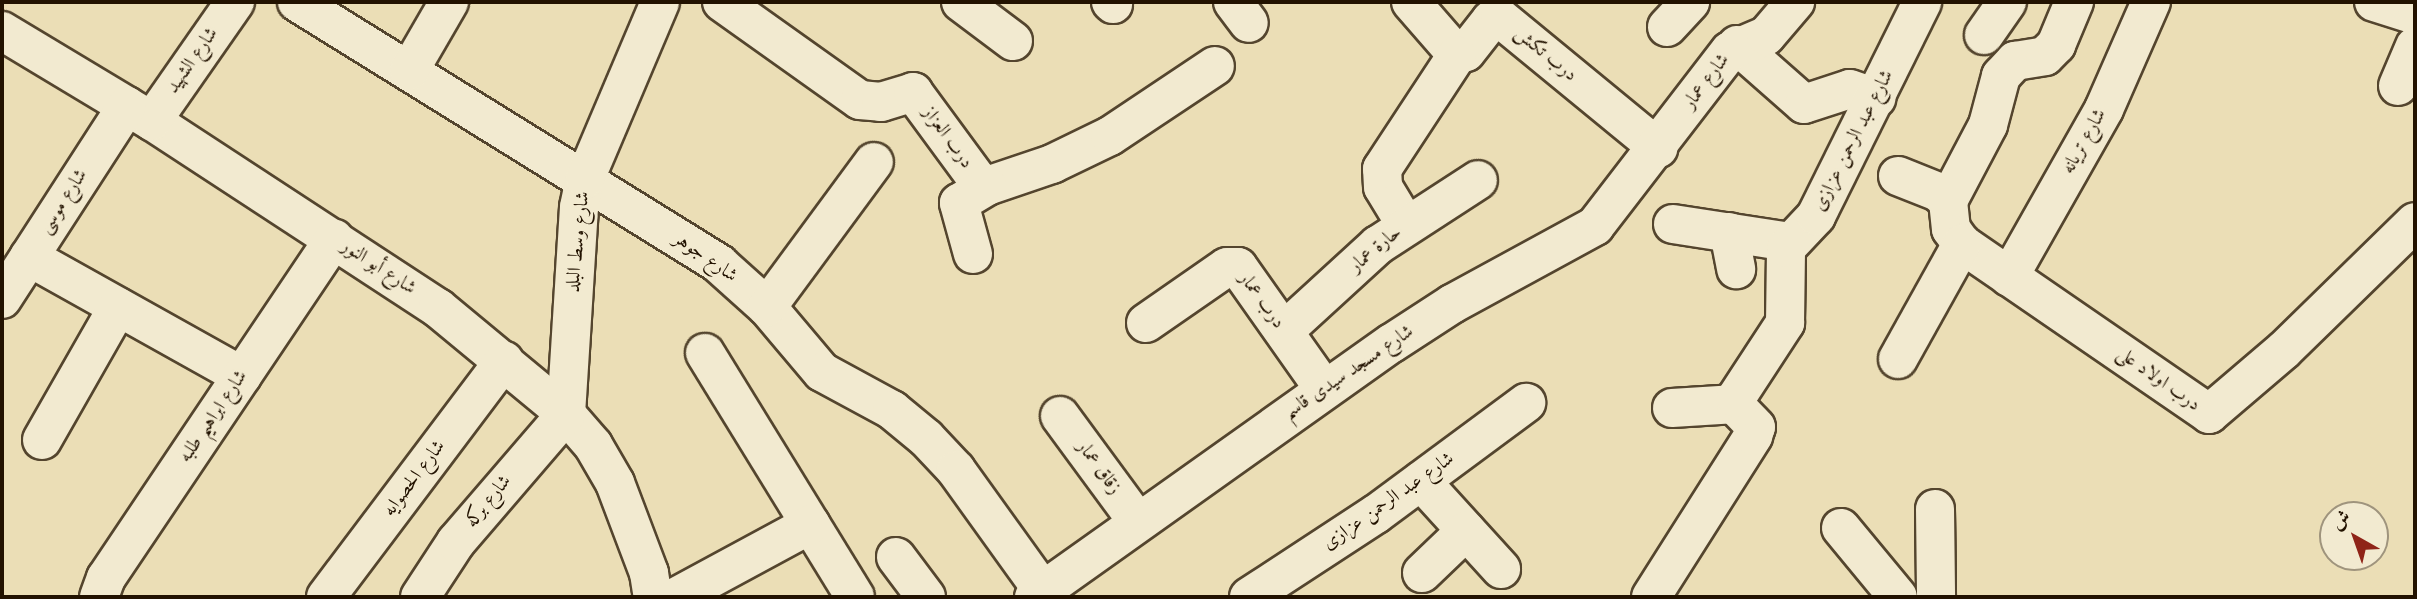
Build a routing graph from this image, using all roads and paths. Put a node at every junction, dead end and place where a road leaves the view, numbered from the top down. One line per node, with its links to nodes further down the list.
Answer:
1 (235, 2): 25 (street, شارع الشهيد)
2 (297, 2): 22 (street, شارع جوهر)
3 (449, 2): 22 (street)
4 (660, 2): 29 (street, شارع وسط البلد)
5 (722, 2): 31 (street, درب العزاز)
6 (961, 2): 17 (street)
7 (1411, 2): 20 (street)
8 (1795, 2): 18 (street, شارع عمار)
9 (1922, 2): 24 (street, شارع عبد الرحمن عزازى)
10 (2007, 2): 16 (street)
11 (2074, 2): 32 (street)
12 (2151, 2): 43 (street, شارع تريانه)
13 (2375, 2): 14 (street)
14 (2415, 15)
15 (2, 31): 25 (street, شارع أبو النور)
16 (1984, 35)
17 (1013, 41)
18 (1737, 45): 24 (street); 26 (street, شارع عمار)
19 (2415, 46): 23 (street)
20 (1457, 55): 26 (street, درب تكش); 35 (street)
21 (1215, 66): 31 (street, درب العزاز)
22 (409, 71): 29 (street, شارع جوهر)
23 (2398, 86)
24 (1876, 98): 38 (street, شارع عبد الرحمن عزازى)
25 (139, 113): 37 (street, شارع أبو النور); 41 (street, شارع موسى)
26 (1658, 148): 53 (street, شارع مسجد سيدى قاسم)
27 (874, 162): 46 (street)
28 (1898, 176): 32 (street)
29 (585, 180): 46 (street, شارع جوهر); 57 (street, شارع وسط البلد)
30 (1478, 180): 35 (street, حارة عمار)
31 (987, 186): 40 (street)
32 (1948, 201): 39 (street)
33 (2415, 222): 43 (street, درب اولاد على)
34 (1673, 224): 36 (street)
35 (1406, 225): 48 (street, حارة عمار)
36 (1729, 232): 38 (street); 42 (street)
37 (334, 239): 51 (street, شارع أبو النور); 52 (street, شارع ابراهيم طلبه)
38 (1789, 242): 55 (street)
39 (1962, 244): 43 (street, درب اولاد على); 50 (street)
40 (973, 254)
41 (29, 257): 44 (street, شارع موسى); 45 (street)
42 (1736, 269)
43 (2009, 277)
44 (2, 299)
45 (118, 307): 52 (street); 59 (street)
46 (767, 307): 69 (street, شارع جوهر)
47 (1146, 323): 48 (street, درب عمار)
48 (1284, 331): 53 (street, درب عمار)
49 (705, 353): 63 (street)
50 (1898, 359)
51 (504, 361): 57 (street, شارع أبو النور); 71 (street, شارع الحصوايه)
52 (242, 376): 70 (street, شارع ابراهيم طلبه)
53 (1324, 389): 62 (street, شارع مسجد سيدى قاسم)
54 (1526, 403): 60 (street, شارع عبد الرحمن عزازى)
55 (1736, 404): 56 (street); 78 (street)
56 (1672, 408)
57 (566, 414): 72 (street, شارع بركه); 73 (street, شارع أبو النور)
58 (1060, 416): 62 (street, زقاق عمار)
59 (42, 440)
60 (1421, 481): 65 (street); 77 (street, شارع عبد الرحمن عزازى)
61 (1935, 509): 80 (street)
62 (1137, 521): 69 (street, شارع مسجد سيدى قاسم)
63 (811, 524): 74 (street); 75 (street)
64 (1841, 528): 79 (street)
65 (1466, 531): 67 (street); 68 (street)
66 (896, 557): 76 (street)
67 (1501, 569)
68 (1422, 573)
69 (1038, 594)
70 (99, 597)
71 (326, 597)
72 (420, 597)
73 (653, 597)
74 (676, 597)
75 (855, 597)
76 (926, 597)
77 (1249, 597)
78 (1651, 597)
79 (1898, 597)
80 (1936, 597)

